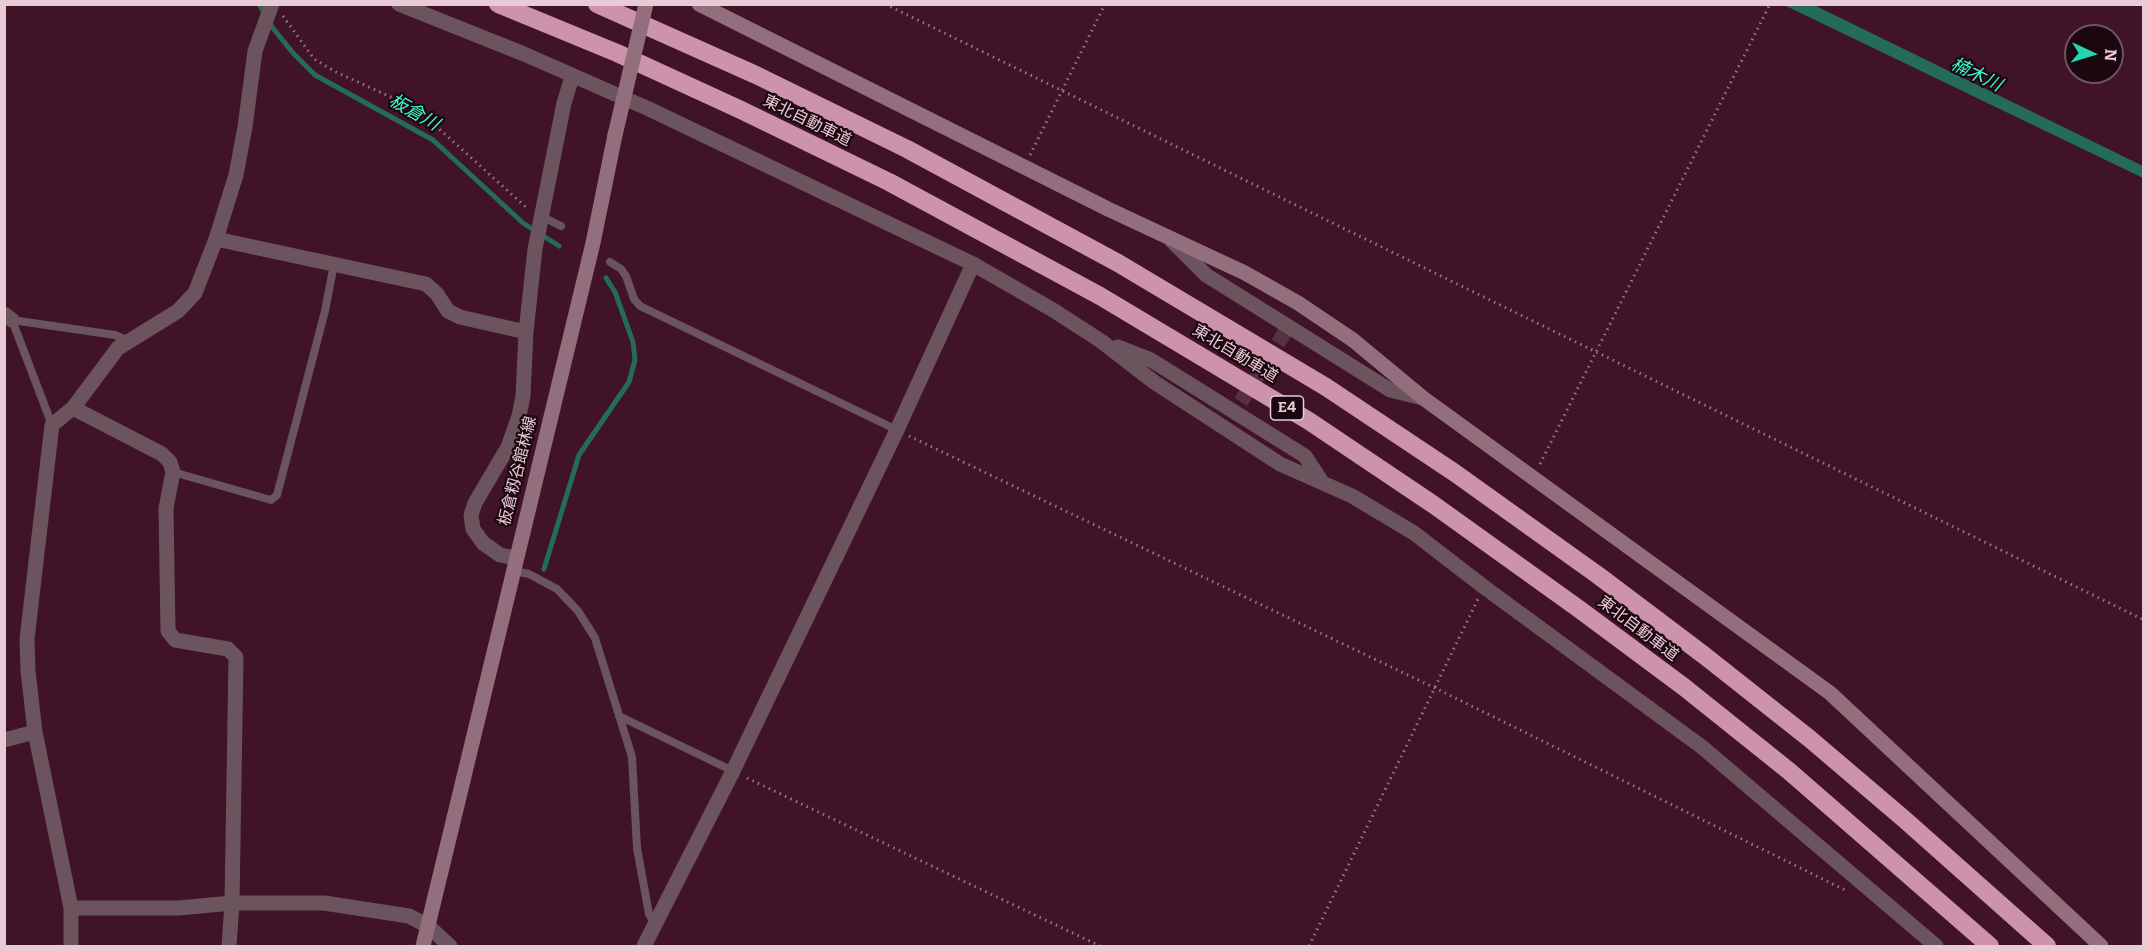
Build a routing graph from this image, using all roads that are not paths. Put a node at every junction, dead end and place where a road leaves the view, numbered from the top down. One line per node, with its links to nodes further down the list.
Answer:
1 (399, 4): 7 (street)
2 (498, 4): 40 (highway, 東北自動車道 / E4)
3 (597, 4): 41 (highway, 東北自動車道 / E4)
4 (646, 4): 25 (street, 板倉籾谷館林線, bridge)
5 (702, 5): 10 (street)
6 (277, 9): 11 (street)
7 (572, 77): 8 (street); 14 (street)
8 (543, 217): 9 (lane); 16 (street)
9 (561, 226)
10 (1167, 236): 19 (street); 19 (street)
11 (216, 239): 13 (street); 17 (street)
12 (610, 261): 22 (lane)
13 (334, 264): 16 (street); 23 (lane)
14 (973, 264): 18 (street); 22 (street)
15 (8, 317): 17 (lane); 21 (lane)
16 (526, 332): 25 (street)
17 (129, 341): 20 (street)
18 (1101, 341): 24 (street); 24 (street)
19 (1423, 398): 42 (street)
20 (73, 408): 21 (street); 23 (street)
21 (52, 425): 27 (street)
22 (897, 430): 29 (street)
23 (173, 472): 30 (street)
24 (1322, 482): 39 (street)
25 (514, 565): 26 (lane); 33 (street, 板倉籾谷館林線)
26 (619, 716): 29 (lane); 32 (lane)
27 (35, 732): 28 (street); 31 (street)
28 (4, 740)
29 (733, 771): 32 (street)
30 (232, 903): 31 (street); 33 (street); 35 (street)
31 (71, 908): 34 (street)
32 (655, 924): 38 (street)
33 (428, 926): 36 (street, 板倉籾谷館林線); 37 (street)
34 (71, 946)
35 (229, 946)
36 (423, 946)
37 (450, 946)
38 (644, 946)
39 (1936, 946)
40 (1990, 946)
41 (2047, 946)
42 (2101, 946)

